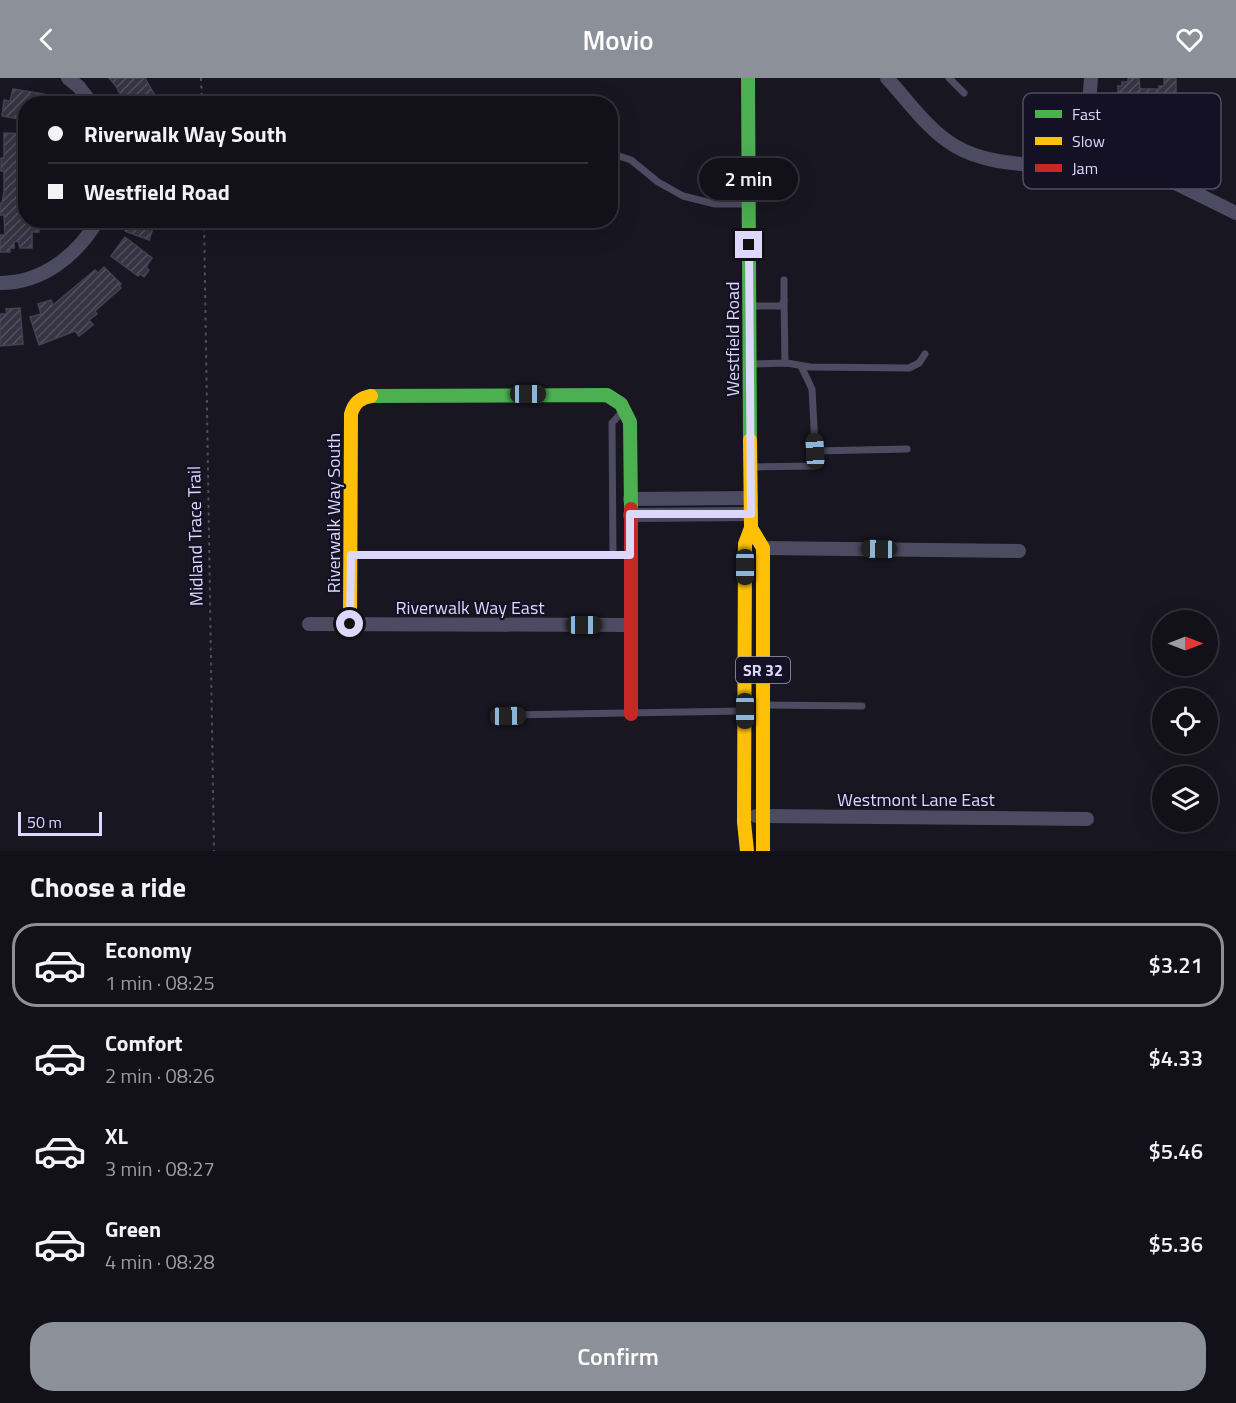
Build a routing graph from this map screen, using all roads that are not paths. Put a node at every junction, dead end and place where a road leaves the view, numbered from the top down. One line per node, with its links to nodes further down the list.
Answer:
1 (68, 78): 8 (street)
2 (748, 78): 12 (main road, Westfield Road / SR 32)
3 (888, 78): 10 (street)
4 (949, 78): 6 (lane)
5 (1091, 78): 7 (street)
6 (964, 93)
7 (1090, 93)
8 (86, 96)
9 (618, 156): 12 (lane)
10 (1023, 164)
11 (1187, 189): 13 (street)
12 (748, 204): 18 (main road, Westfield Road / SR 32)
13 (1236, 213)
14 (92, 228): 16 (street)
15 (784, 280): 17 (lane)
16 (0, 283)
17 (784, 301): 18 (lane); 20 (lane)
18 (749, 307): 21 (main road, Westfield Road / SR 32)
19 (925, 354): 22 (lane)
20 (785, 363): 21 (lane); 22 (lane)
21 (750, 364): 26 (main road, Westfield Road / SR 32)
22 (801, 366): 25 (lane)
23 (621, 403): 27 (lane); 28 (main road); 36 (main road, Riverwalk Way South)
24 (907, 449): 25 (lane)
25 (815, 451): 26 (lane)
26 (751, 467): 29 (main road, Westfield Road / SR 32)
27 (612, 471): 28 (lane); 37 (lane)
28 (630, 471): 30 (main road)
29 (751, 498): 30 (street); 32 (main road, Westfield Road / SR 32)
30 (630, 499): 31 (main road)
31 (630, 514): 32 (street); 38 (main road)
32 (751, 514): 33 (main road, Westfield Road / SR 32)
33 (751, 528): 34 (main road); 44 (main road, Westfield Road / SR 32)
34 (763, 548): 35 (street); 42 (main road, SR 32)
35 (1020, 550)
36 (351, 555): 37 (lane); 40 (main road, Riverwalk Way South)
37 (613, 555): 38 (lane)
38 (630, 555): 41 (main road)
39 (309, 624): 40 (street, Riverwalk Way East)
40 (350, 624): 41 (street, Riverwalk Way East)
41 (630, 625): 45 (main road)
42 (763, 705): 43 (lane); 48 (main road, SR 32)
43 (862, 706)
44 (745, 711): 45 (lane); 47 (main road, Westfield Road / SR 32)
45 (631, 714): 46 (lane)
46 (508, 716)
47 (744, 815): 48 (street, Westmont Lane East); 50 (main road, Westfield Road)
48 (762, 816): 49 (street, Westmont Lane East); 51 (main road, SR 32)
49 (1087, 819)
50 (747, 851)
51 (763, 851)

